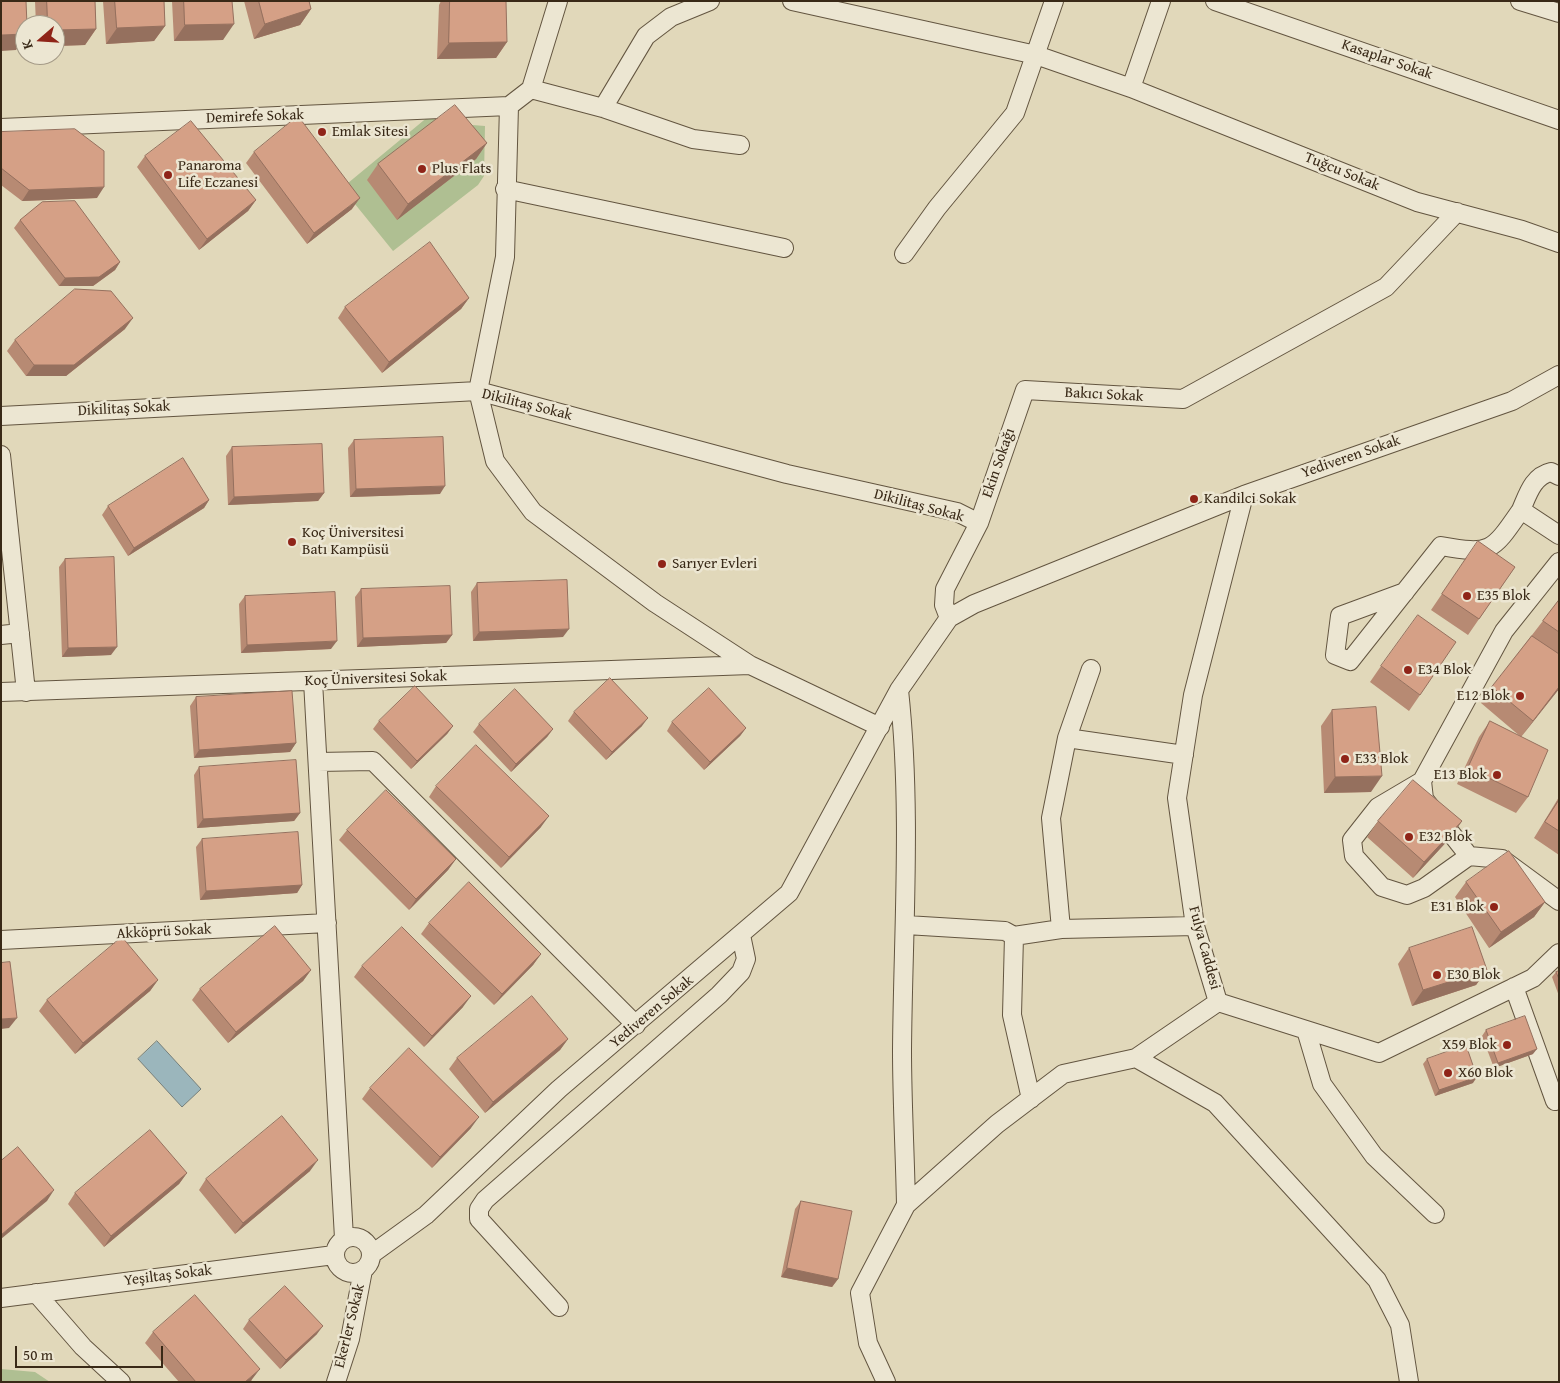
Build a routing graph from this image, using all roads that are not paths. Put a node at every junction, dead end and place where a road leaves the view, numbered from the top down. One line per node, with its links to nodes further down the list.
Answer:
1 (558, 1): 11 (street)
2 (710, 1): 13 (street)
3 (792, 1): 9 (street, Tuğcu Sokak)
4 (1054, 1): 9 (street)
5 (1161, 1): 10 (street)
6 (1215, 1): 14 (street, Kasaplar Sokak)
7 (1520, 1): 8 (street)
8 (1559, 14)
9 (1036, 55): 10 (street, Tuğcu Sokak); 21 (street)
10 (1131, 88): 18 (street, Tuğcu Sokak)
11 (530, 89): 12 (street); 13 (street)
12 (509, 106): 15 (street, Demirefe Sokak); 17 (street)
13 (603, 108): 16 (street)
14 (1559, 120)
15 (1, 128)
16 (740, 145)
17 (505, 189): 20 (street); 24 (street)
18 (1457, 212): 19 (street, Tuğcu Sokak); 23 (street, Bakıcı Sokak)
19 (1559, 243)
20 (784, 248)
21 (904, 254)
22 (1559, 375): 28 (street, Yediveren Sokak)
23 (1024, 390): 30 (street, Ekin Sokağı)
24 (478, 391): 25 (street, Dikilitaş Sokak); 30 (street, Dikilitaş Sokak); 37 (street)
25 (1, 416)
26 (1, 454): 35 (street)
27 (1559, 476): 29 (street)
28 (1244, 495): 34 (street, Yediveren Sokak); 45 (street, Fulya Caddesi)
29 (1521, 510): 31 (street); 33 (street)
30 (978, 523): 34 (street, Ekin Sokağı)
31 (1559, 535)
32 (1559, 562): 47 (street)
33 (1405, 592)
34 (949, 618): 40 (street, Yediveren Sokak)
35 (20, 633): 36 (street); 42 (street)
36 (1, 635)
37 (750, 665): 39 (street, Koç Üniversitesi Sokak); 43 (street)
38 (1091, 669): 44 (street)
39 (313, 681): 42 (street, Koç Üniversitesi Sokak); 46 (street)
40 (899, 690): 43 (street, Yediveren Sokak); 51 (street)
41 (1, 692): 42 (street, Koç Üniversitesi Sokak)
42 (26, 692)
43 (880, 727): 54 (street, Yediveren Sokak)
44 (1067, 738): 45 (street); 53 (street)
45 (1184, 755): 52 (street, Fulya Caddesi)
46 (318, 762): 50 (street); 60 (street)
47 (1422, 781): 48 (street); 48 (street)
48 (1469, 856): 49 (street)
49 (1559, 901)
50 (326, 924): 56 (street, Akköprü Sokak); 67 (street)
51 (906, 925): 55 (street); 65 (street)
52 (1195, 926): 53 (street); 59 (street, Fulya Caddesi)
53 (1061, 929): 55 (street)
54 (741, 935): 60 (street, Yediveren Sokak); 73 (street)
55 (1014, 936): 63 (street)
56 (1, 940)
57 (1559, 953): 58 (street, Fulya Caddesi)
58 (1514, 987): 61 (street, Fulya Caddesi); 64 (street)
59 (1218, 1002): 61 (street, Fulya Caddesi); 62 (street)
60 (636, 1025): 68 (street, Yediveren Sokak)
61 (1306, 1030): 66 (street)
62 (1136, 1058): 63 (street); 77 (street)
63 (1030, 1099): 65 (street)
64 (1555, 1101)
65 (906, 1205): 76 (street)
66 (1436, 1214)
67 (344, 1238): 68 (street); 69 (street)
68 (372, 1254): 70 (street)
69 (334, 1256): 70 (street); 71 (street, Yeşiltaş Sokak)
70 (364, 1270): 75 (street, Ekerler Sokak)
71 (36, 1293): 72 (street, Yeşiltaş Sokak); 74 (street)
72 (1, 1298)
73 (559, 1308)
74 (120, 1382)
75 (336, 1382)
76 (886, 1382)
77 (1409, 1382)

